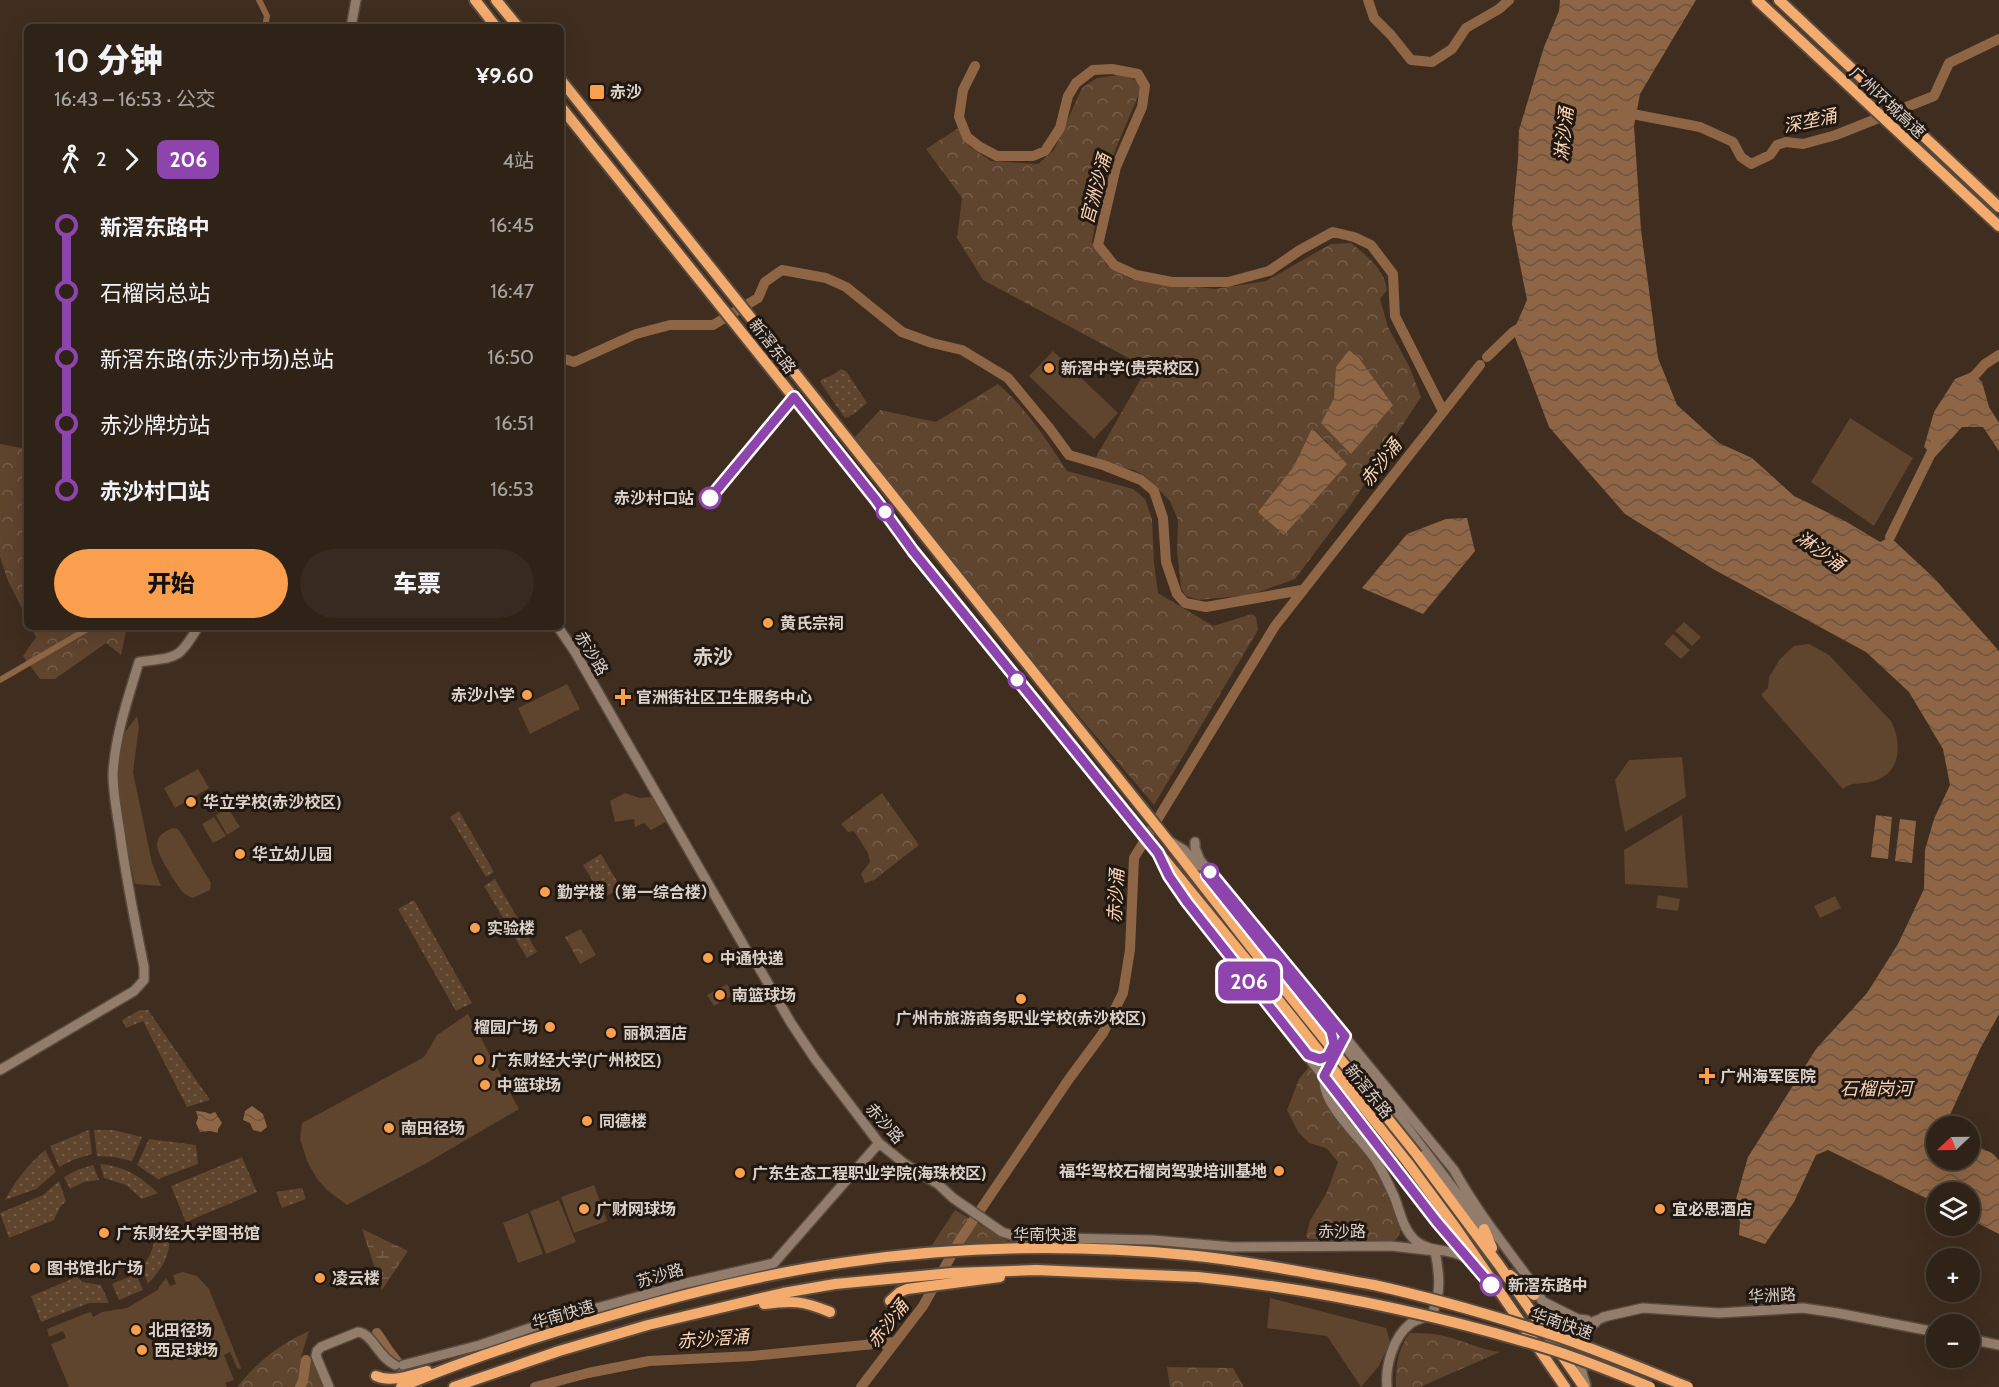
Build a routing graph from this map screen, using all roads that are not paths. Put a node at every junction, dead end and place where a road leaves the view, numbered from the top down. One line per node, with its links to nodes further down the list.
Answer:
1 (356, 0): 6 (main road)
2 (475, 0): 7 (highway)
3 (496, 0): 8 (highway)
4 (1757, 0): 12 (highway, 广州环城高速)
5 (1779, 0): 11 (highway, 广州环城高速)
6 (352, 24)
7 (494, 24)
8 (516, 24)
9 (564, 84): 15 (highway, 新滘东路)
10 (564, 111): 17 (highway, 新滘东路)
11 (1999, 207)
12 (1999, 226)
13 (196, 630): 23 (main road)
14 (560, 630): 26 (main road, 赤沙路)
15 (1166, 838): 16 (main road); 18 (highway, 新滘东路)
16 (1184, 850): 19 (main road); 20 (main road)
17 (1158, 853): 18 (highway, 新滘东路); 21 (main road)
18 (1253, 959): 33 (highway, 新滘东路, bridge); 37 (highway, 新滘东路, bridge)
19 (1331, 1031): 20 (main road); 21 (main road)
20 (1343, 1040): 22 (main road); 24 (main road); 35 (main road)
21 (1308, 1055): 24 (main road)
22 (1360, 1067): 25 (main road); 29 (main road)
23 (0, 1070)
24 (1324, 1076): 25 (main road); 28 (main road)
25 (1339, 1095): 27 (main road)
26 (877, 1145): 30 (main road, 赤沙路); 46 (main road, 苏沙路)
27 (1437, 1222): 31 (main road); 32 (main road)
28 (1406, 1226): 30 (main road); 31 (main road)
29 (1484, 1229): 33 (highway)
30 (1391, 1246): 31 (main road, 赤沙路)
31 (1435, 1251): 32 (main road, 赤沙路); 49 (main road)
32 (1470, 1262): 37 (main road)
33 (1499, 1265): 35 (highway); 51 (highway)
34 (954, 1279): 36 (highway); 38 (highway, 华南快速); 52 (highway, 华南快速, bridge)
35 (1539, 1298): 40 (main road, 华洲路)
36 (890, 1301)
37 (1508, 1302): 50 (highway, 新滘东路)
38 (713, 1309): 39 (highway); 48 (highway, 华南快速)
39 (830, 1312)
40 (1608, 1316): 41 (main road, 华洲路); 51 (main road)
41 (1926, 1330)
42 (1980, 1341): 43 (main road)
43 (1999, 1344)
44 (430, 1372): 45 (highway); 47 (highway, 华南快速); 53 (highway, 华南快速, bridge)
45 (380, 1377)
46 (329, 1387)
47 (401, 1387)
48 (454, 1387)
49 (1387, 1387)
50 (1565, 1387)
51 (1586, 1387)
52 (1650, 1387)
53 (1688, 1387)

